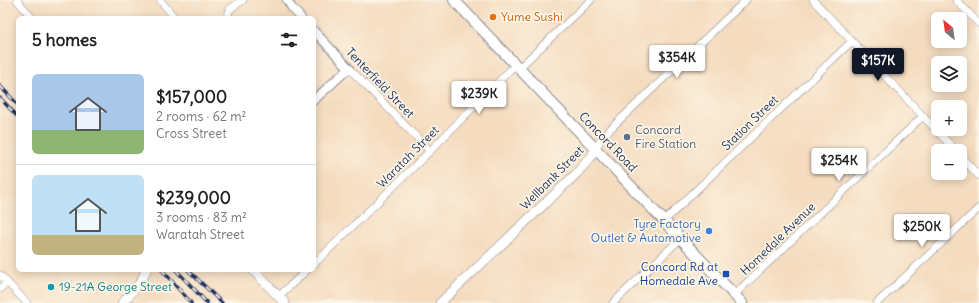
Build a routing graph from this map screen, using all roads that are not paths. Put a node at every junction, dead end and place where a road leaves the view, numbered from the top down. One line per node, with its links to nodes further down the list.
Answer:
1 (17, 0): 10 (street)
2 (160, 0): 11 (street)
3 (243, 0): 12 (street)
4 (287, 0): 13 (street)
5 (454, 0): 17 (main road, Concord Road)
6 (591, 0): 17 (street, Waratah Street)
7 (746, 0): 22 (street, Wellbank Street)
8 (813, 0): 16 (street)
9 (956, 0): 14 (street)
10 (30, 16)
11 (173, 16)
12 (228, 16)
13 (299, 16)
14 (979, 24)
15 (316, 33): 18 (street, Tenterfield Street)
16 (852, 41): 20 (street); 27 (street, Station Street)
17 (517, 66): 22 (main road, Concord Road); 23 (street, Waratah Street)
18 (349, 68): 19 (street); 23 (street, Tenterfield Street)
19 (316, 98)
20 (923, 116): 21 (street); 36 (street, Homedale Avenue)
21 (949, 144)
22 (596, 149): 27 (main road, Concord Road); 40 (main road, Wellbank Street)
23 (430, 151): 29 (street, Waratah Street)
24 (967, 163): 25 (street)
25 (979, 176)
26 (979, 208): 43 (street)
27 (664, 221): 28 (main road, Concord Road)
28 (681, 238): 36 (main road, Concord Road); 41 (street)
29 (316, 262)
30 (255, 272): 37 (main road)
31 (305, 272): 37 (street)
32 (147, 274): 38 (main road)
33 (0, 275): 34 (street)
34 (7, 282): 35 (street); 39 (street)
35 (0, 289)
36 (734, 295): 42 (main road, Concord Road)
37 (282, 300)
38 (124, 302)
39 (27, 303)
40 (440, 303)
41 (613, 303)
42 (742, 303)
43 (877, 303)

